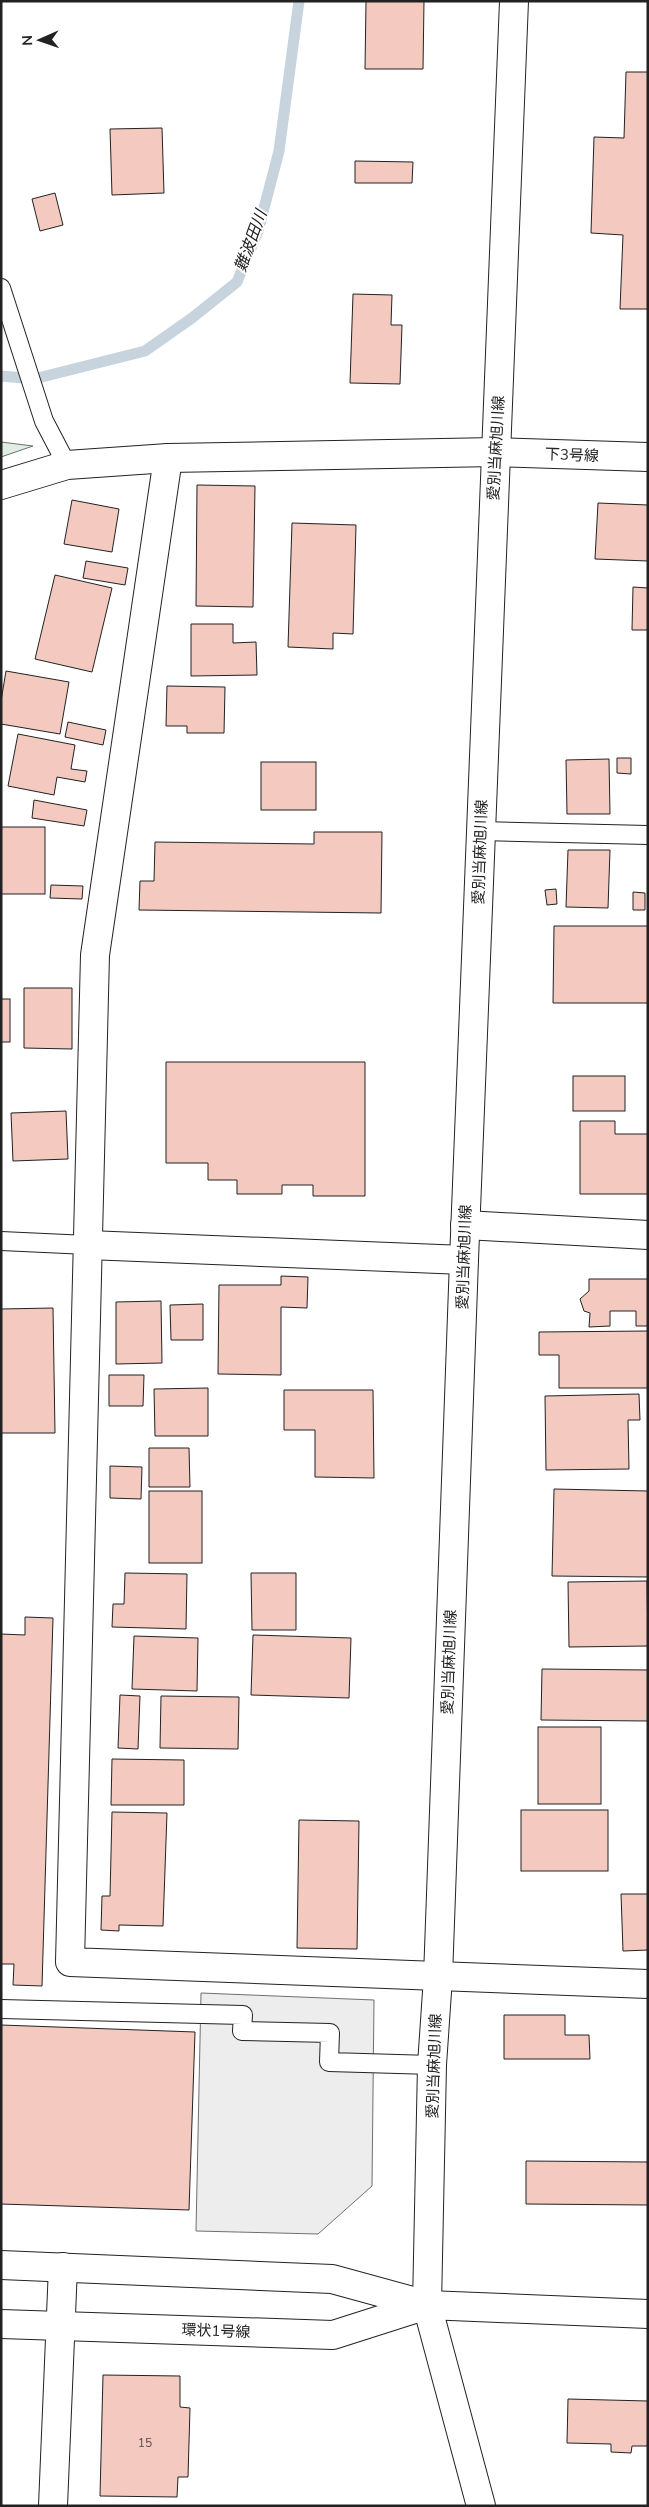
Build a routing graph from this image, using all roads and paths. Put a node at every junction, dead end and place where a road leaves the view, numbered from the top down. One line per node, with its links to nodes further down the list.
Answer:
1 (514, 1): 3 (main road, 愛別当麻旭川線)
2 (1, 288): 6 (lane)
3 (496, 452): 4 (main road, 下3号線); 5 (main road, 下3号線); 8 (main road, 愛別当麻旭川線)
4 (648, 457)
5 (168, 458): 6 (main road, 下3号線); 13 (main road)
6 (67, 465): 7 (main road, 下3号線)
7 (1, 485)
8 (481, 831): 9 (lane); 10 (main road, 愛別当麻旭川線)
9 (648, 835)
10 (465, 1225): 11 (main road); 14 (main road, 愛別当麻旭川線)
11 (648, 1235)
12 (1, 1240): 13 (lane)
13 (88, 1245): 14 (main road); 15 (main road)
14 (464, 1260): 15 (main road, 愛別当麻旭川線)
15 (438, 1977): 16 (main road); 18 (main road, 愛別当麻旭川線)
16 (648, 1984)
17 (1, 2009): 18 (lane)
18 (432, 2065): 21 (main road, 愛別当麻旭川線)
19 (1, 2265): 20 (main road, 環状1号線)
20 (63, 2267): 21 (main road, 環状1号線); 24 (main road)
21 (427, 2305): 22 (main road, 環状1号線); 24 (main road, 環状1号線); 26 (main road, 愛別当麻旭川線)
22 (648, 2314)
23 (1, 2324): 24 (main road, 環状1号線)
24 (60, 2325): 25 (main road)
25 (53, 2506)
26 (481, 2506)

